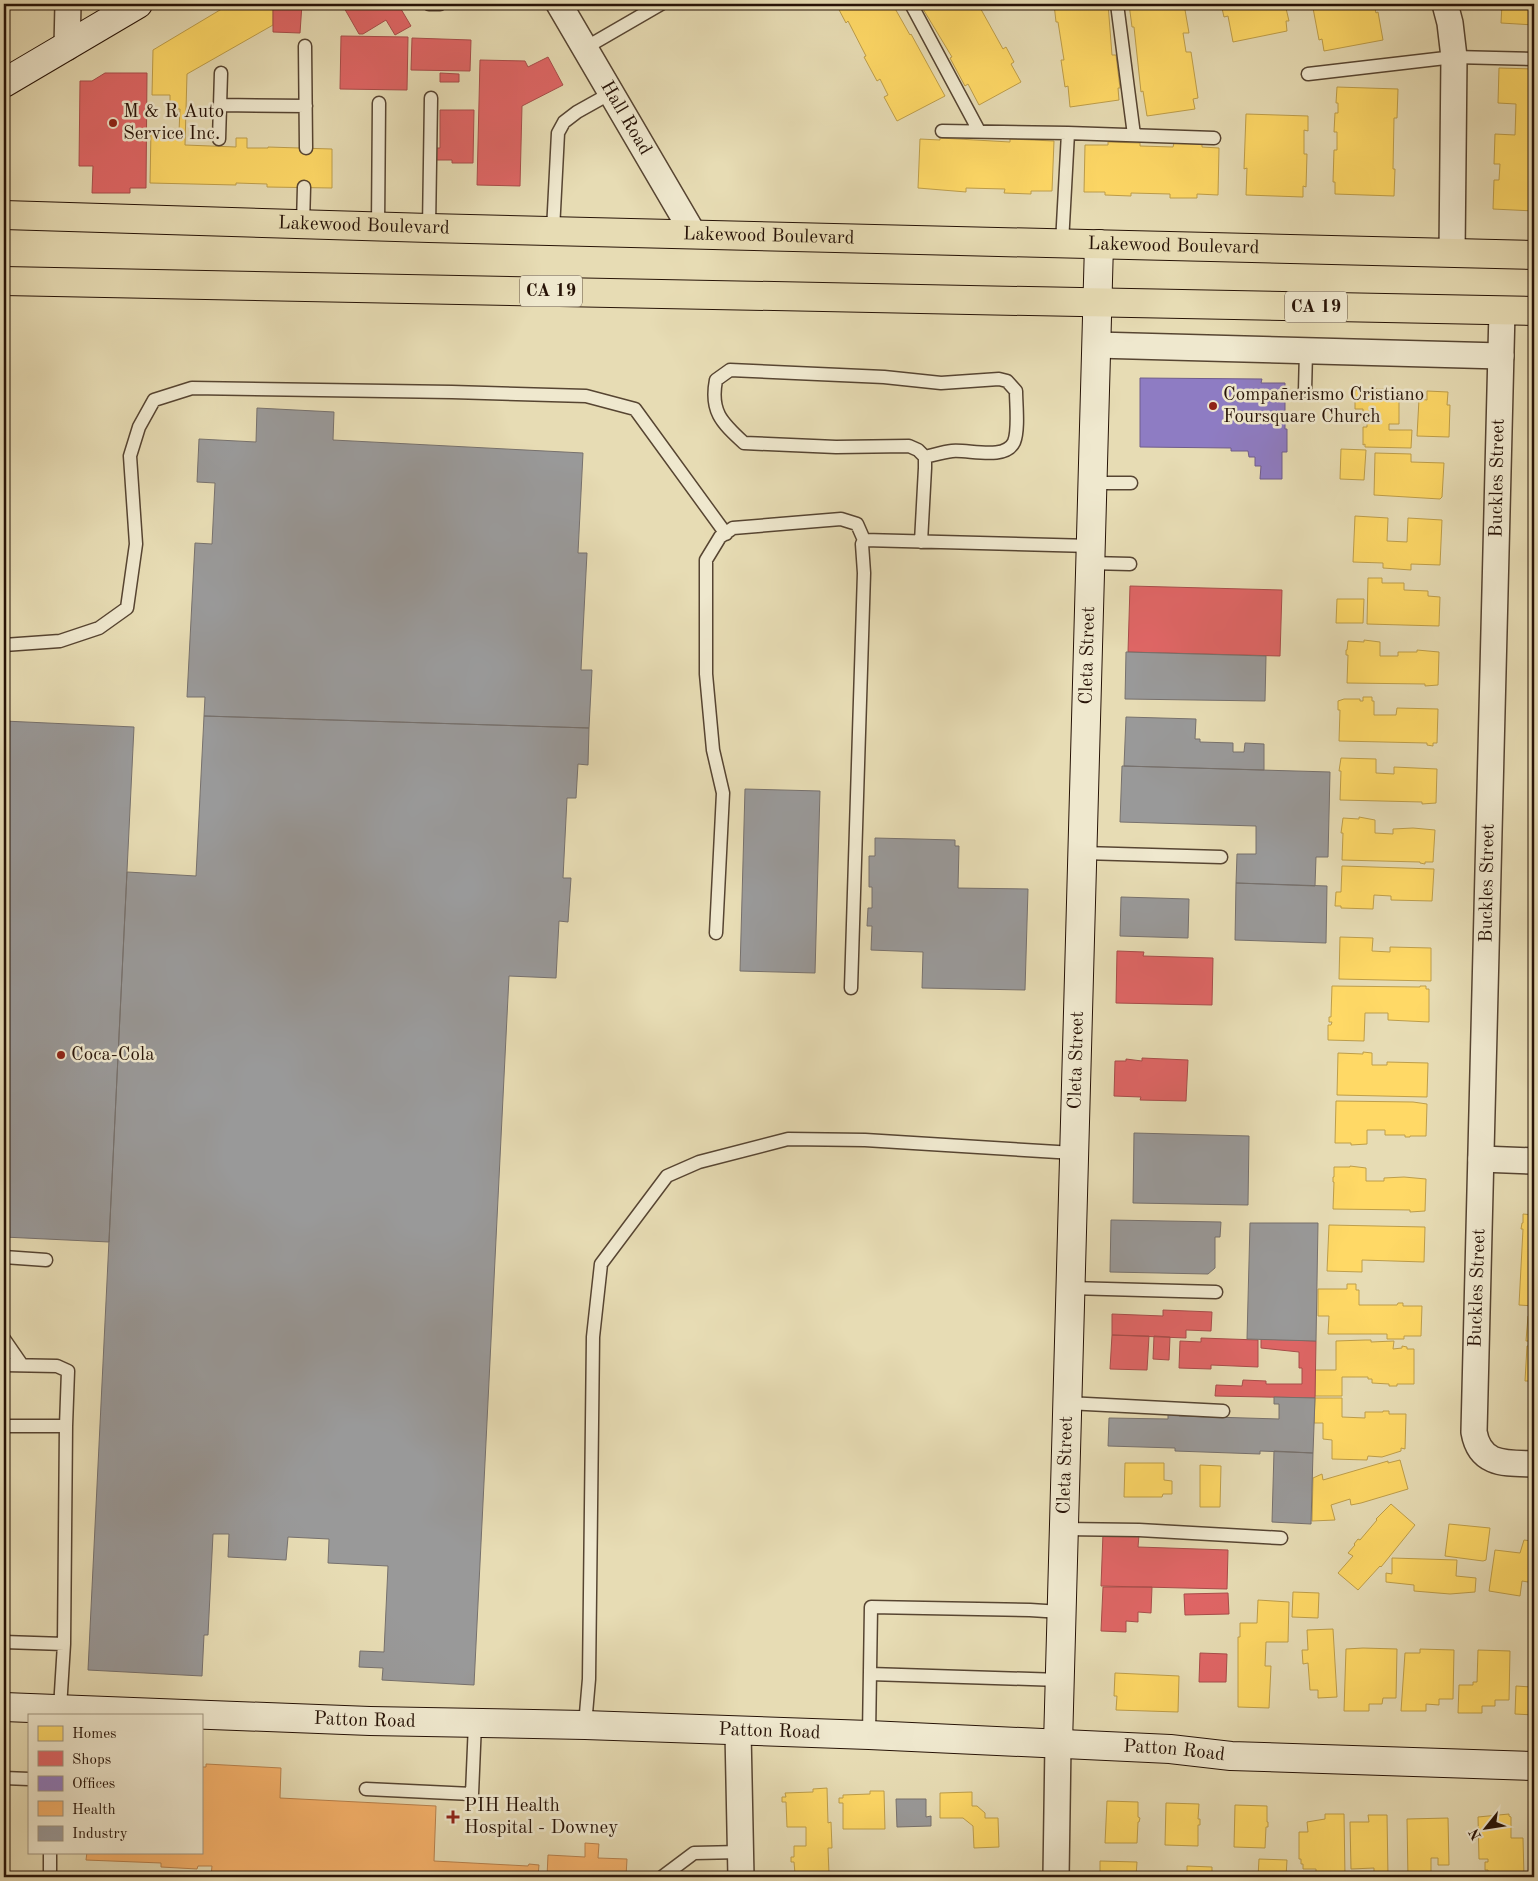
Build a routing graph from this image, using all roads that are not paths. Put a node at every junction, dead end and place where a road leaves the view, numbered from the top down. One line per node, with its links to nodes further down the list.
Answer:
1 (68, 4): 11 (street)
2 (138, 4): 11 (street)
3 (428, 4): 4 (lane)
4 (440, 4)
5 (560, 4): 12 (street, Hall Road)
6 (661, 4): 12 (lane)
7 (912, 4): 24 (lane)
8 (1117, 4): 26 (lane)
9 (1445, 4): 13 (street)
10 (305, 46): 22 (lane)
11 (67, 47): 17 (street)
12 (585, 48): 18 (street, Hall Road)
13 (1454, 57): 14 (lane); 16 (lane); 39 (street)
14 (1534, 59)
15 (221, 73): 21 (lane)
16 (1308, 74)
17 (4, 83)
18 (611, 93): 35 (lane); 36 (street, Hall Road)
19 (431, 98): 34 (lane)
20 (379, 103): 33 (lane)
21 (220, 105): 22 (lane); 28 (lane)
22 (306, 106): 29 (lane)
23 (942, 131): 24 (lane)
24 (979, 131): 25 (lane)
25 (1068, 133): 26 (lane); 37 (lane)
26 (1134, 135): 27 (lane)
27 (1214, 138)
28 (219, 140)
29 (306, 148)
30 (304, 187): 32 (lane)
31 (4, 215): 32 (main road, Lakewood Boulevard)
32 (303, 224): 33 (main road, Lakewood Boulevard)
33 (378, 226): 34 (main road, Lakewood Boulevard)
34 (429, 228): 35 (main road, Lakewood Boulevard)
35 (553, 230): 36 (main road, Lakewood Boulevard)
36 (692, 234): 37 (main road, Lakewood Boulevard)
37 (1062, 243): 38 (main road, Lakewood Boulevard)
38 (1099, 244): 39 (main road, Lakewood Boulevard); 42 (street, Cleta Street)
39 (1452, 253): 40 (main road, Lakewood Boulevard)
40 (1534, 255)
41 (4, 281): 42 (main road, CA 19)
42 (1098, 302): 43 (main road, CA 19); 45 (street, Cleta Street)
43 (1502, 311): 44 (main road, CA 19); 47 (street, Buckles Street)
44 (1534, 312)
45 (1096, 345): 46 (street); 50 (street, Cleta Street)
46 (1306, 350): 47 (street); 48 (lane)
47 (1501, 356): 63 (street, Buckles Street)
48 (1305, 392)
49 (925, 457): 49 (lane); 54 (lane)
50 (1093, 483): 51 (lane); 55 (street, Cleta Street)
51 (1131, 483)
52 (726, 534): 53 (lane); 57 (lane); 60 (lane)
53 (864, 540): 54 (lane); 61 (lane)
54 (921, 542): 55 (lane)
55 (1091, 555): 56 (lane); 58 (street, Cleta Street)
56 (1130, 564)
57 (4, 645)
58 (1082, 853): 59 (lane); 62 (street, Cleta Street)
59 (1221, 856)
60 (716, 933)
61 (851, 988)
62 (1074, 1153): 67 (street, Cleta Street); 87 (lane)
63 (1481, 1159): 64 (street); 76 (street, Buckles Street)
64 (1534, 1161)
65 (4, 1257): 66 (lane)
66 (46, 1260)
67 (1070, 1288): 68 (lane); 72 (street, Cleta Street)
68 (1216, 1292)
69 (4, 1339): 71 (lane)
70 (4, 1365): 71 (lane)
71 (22, 1365): 75 (lane)
72 (1067, 1403): 73 (lane); 77 (street, Cleta Street)
73 (1223, 1411)
74 (4, 1426): 75 (lane)
75 (66, 1426): 81 (lane)
76 (1534, 1464)
77 (1064, 1529): 78 (lane); 79 (street, Cleta Street)
78 (1281, 1538)
79 (1062, 1612): 82 (lane); 83 (street, Cleta Street)
80 (4, 1642): 81 (lane)
81 (64, 1644): 85 (lane)
82 (870, 1674): 83 (lane); 89 (lane)
83 (1060, 1680): 90 (street, Cleta Street)
84 (4, 1707): 85 (street, Patton Road)
85 (60, 1708): 86 (street, Patton Road)
86 (475, 1722): 87 (street, Patton Road); 94 (lane)
87 (586, 1725): 88 (street, Patton Road)
88 (738, 1732): 89 (street, Patton Road); 95 (street)
89 (869, 1735): 90 (street, Patton Road)
90 (1058, 1744): 91 (street, Patton Road); 100 (street, Cleta Street)
91 (1534, 1766)
92 (4, 1778): 93 (lane)
93 (28, 1779)
94 (366, 1789)
95 (741, 1852): 98 (lane); 99 (street)
96 (50, 1854): 97 (lane)
97 (50, 1877)
98 (662, 1877)
99 (741, 1877)
100 (1056, 1877)

